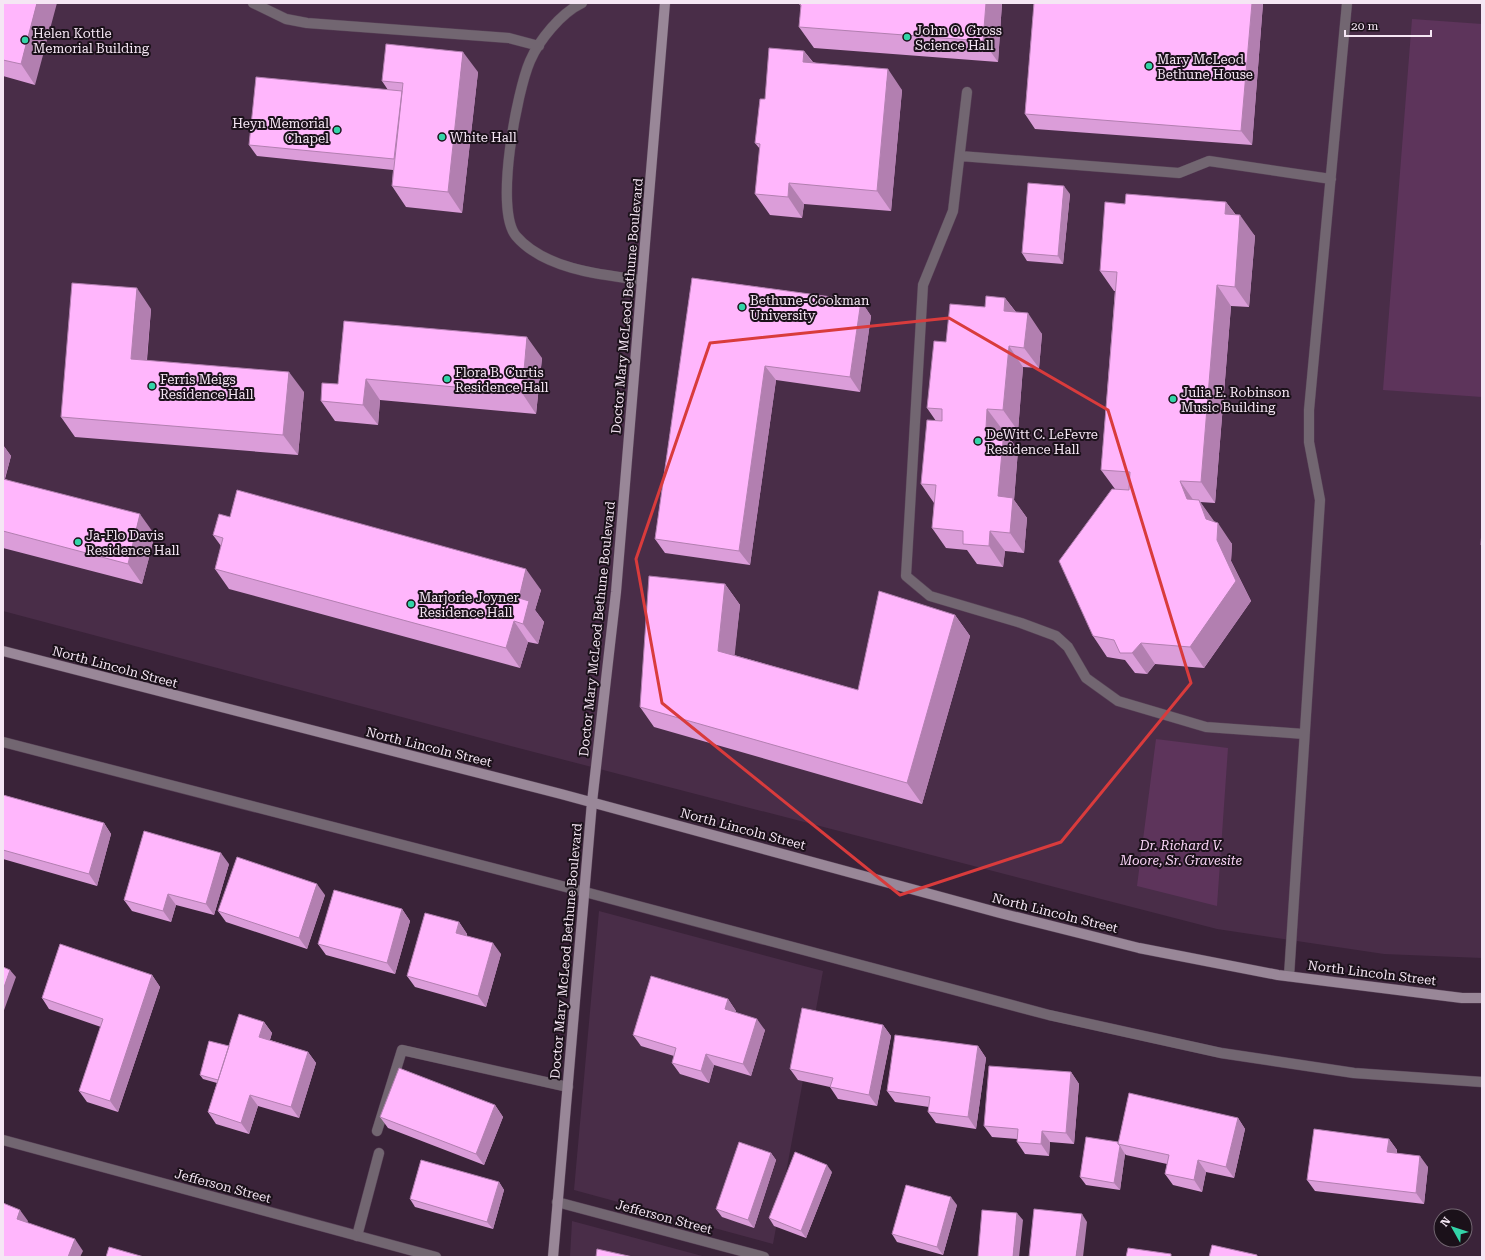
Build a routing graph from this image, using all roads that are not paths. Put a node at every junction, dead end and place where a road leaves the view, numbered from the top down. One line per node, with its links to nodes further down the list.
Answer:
1 (253, 3): 6 (street)
2 (569, 3): 3 (street)
3 (581, 3): 6 (street)
4 (665, 3): 10 (street, Doctor Mary McLeod Bethune Boulevard)
5 (1347, 3): 9 (street)
6 (539, 46): 10 (street)
7 (967, 92): 8 (street)
8 (960, 156): 9 (street); 12 (street)
9 (1331, 179): 12 (street)
10 (642, 280): 14 (street, Doctor Mary McLeod Bethune Boulevard)
11 (3, 651): 14 (street, North Lincoln Street)
12 (1304, 734): 16 (street)
13 (3, 742): 15 (street)
14 (592, 802): 15 (street, Doctor Mary McLeod Bethune Boulevard); 16 (street, North Lincoln Street)
15 (585, 892): 18 (street); 19 (street, Doctor Mary McLeod Bethune Boulevard)
16 (1290, 976): 17 (street, North Lincoln Street)
17 (1482, 998)
18 (1482, 1082)
19 (568, 1087): 20 (street); 23 (street, Doctor Mary McLeod Bethune Boulevard)
20 (377, 1131)
21 (3, 1140): 24 (street, Jefferson Street)
22 (379, 1153): 24 (street)
23 (557, 1202): 26 (street, Doctor Mary McLeod Bethune Boulevard); 27 (street, Jefferson Street)
24 (357, 1236): 25 (street, Jefferson Street)
25 (436, 1257)
26 (554, 1257)
27 (764, 1257)

